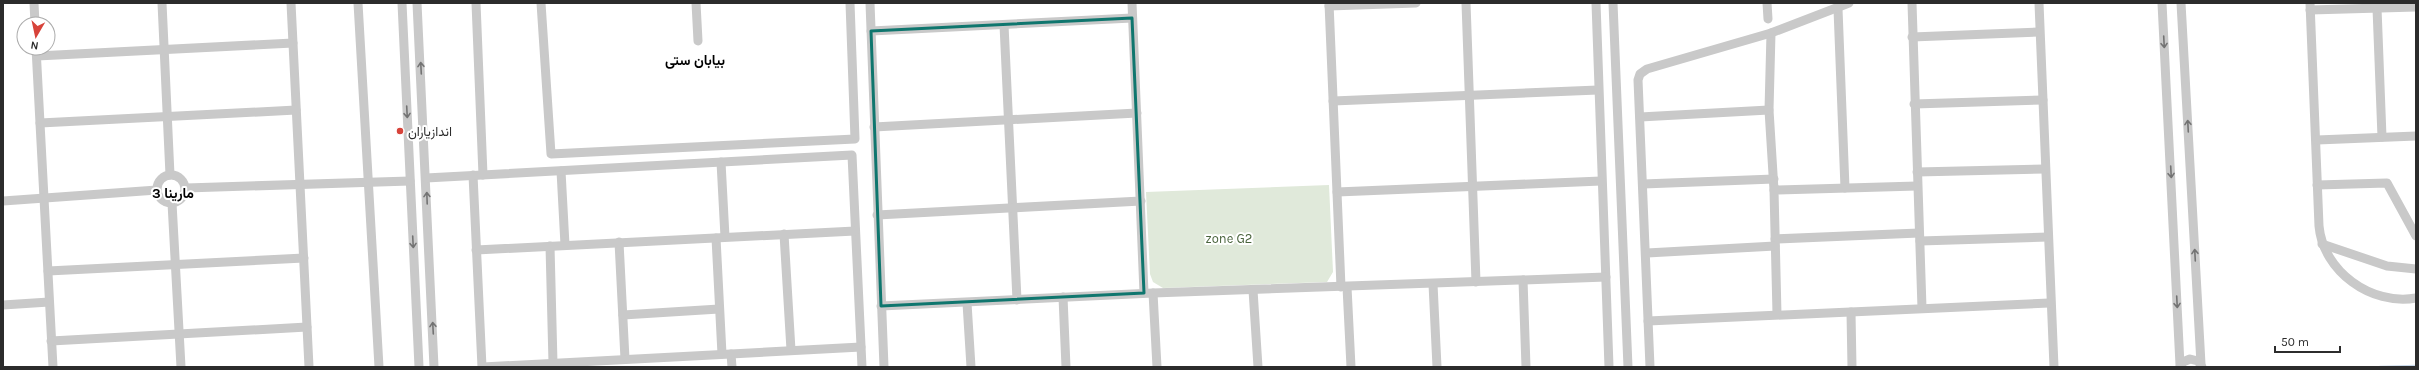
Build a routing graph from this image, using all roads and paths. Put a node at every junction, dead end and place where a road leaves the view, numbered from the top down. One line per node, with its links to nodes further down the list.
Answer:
1 (34, 3): 28 (street)
2 (162, 3): 38 (street)
3 (291, 3): 37 (street)
4 (358, 3): 67 (street)
5 (402, 3): 66 (street, one-way to 66)
6 (417, 3): 64 (street, one-way to 6)
7 (476, 3): 63 (street)
8 (541, 3): 10 (street)
9 (696, 3): 36 (street)
10 (850, 3)
11 (870, 3): 32 (street)
12 (1132, 3): 29 (street)
13 (1416, 3): 23 (street)
14 (1466, 3): 42 (street)
15 (1596, 3): 41 (street)
16 (1613, 3): 154 (street)
17 (1767, 3): 30 (street)
18 (1849, 3): 27 (street)
19 (1912, 3): 35 (street)
20 (2038, 3): 33 (street)
21 (2162, 3): 134 (street, one-way to 134)
22 (2181, 3): 135 (street, one-way to 22)
23 (1329, 4): 44 (street)
24 (2310, 7): 26 (street); 56 (street)
25 (2416, 7): 26 (street)
26 (2377, 8): 55 (street)
27 (1838, 9): 34 (street); 75 (street)
28 (35, 16)
29 (1132, 18): 31 (street); 48 (street)
30 (1768, 18)
31 (1004, 25): 32 (street); 51 (street)
32 (871, 31): 53 (street)
33 (2039, 32): 35 (street); 43 (street)
34 (1771, 33): 47 (street); 50 (street)
35 (1912, 37): 45 (street)
36 (698, 41)
37 (293, 43): 38 (street); 46 (street)
38 (164, 50): 39 (street); 49 (street)
39 (56, 52)
40 (36, 56): 52 (street)
41 (1598, 90): 42 (street); 68 (street)
42 (1469, 95): 44 (street); 72 (street)
43 (2043, 100): 45 (street); 58 (street)
44 (1333, 101): 78 (street)
45 (1914, 104): 60 (street)
46 (296, 110): 49 (street); 69 (street)
47 (1768, 110): 50 (street); 65 (street)
48 (1137, 113): 51 (street); 81 (street)
49 (167, 116): 52 (street); 61 (street)
50 (1640, 117): 70 (street)
51 (1008, 119): 53 (street); 83 (street)
52 (40, 123): 79 (street)
53 (874, 127): 84 (street)
54 (2416, 136): 55 (street)
55 (2382, 137): 56 (street)
56 (2317, 140): 71 (street)
57 (721, 162): 59 (street); 85 (street); 88 (street)
58 (2045, 169): 60 (street); 90 (street)
59 (561, 170): 63 (street); 94 (street)
60 (1917, 172): 73 (street)
61 (170, 175): 74 (street); 76 (street)
62 (472, 175): 63 (street); 64 (street); 96 (street)
63 (484, 175)
64 (426, 178): 103 (street, one-way to 64)
65 (1774, 179): 70 (street); 77 (street)
66 (410, 180): 67 (street); 102 (street, one-way to 102)
67 (368, 182): 69 (street); 139 (street)
68 (1601, 182): 72 (street); 104 (street)
69 (300, 184): 74 (street); 98 (street)
70 (1643, 184): 97 (street)
71 (2317, 185): 87 (street); 93 (street)
72 (1472, 186): 78 (street); 106 (street)
73 (1917, 186): 75 (street); 89 (street)
74 (186, 188): 82 (street)
75 (1845, 188): 77 (street)
76 (157, 190): 79 (street); 82 (street)
77 (1774, 190): 92 (street)
78 (1337, 192): 108 (street)
79 (44, 198): 80 (street); 101 (street)
80 (3, 201)
81 (1141, 201): 83 (street); 110 (street)
82 (172, 204): 99 (street)
83 (1013, 209): 84 (street); 113 (street)
84 (877, 215): 118 (street)
85 (855, 230): 86 (street); 128 (street)
86 (784, 234): 88 (street); 129 (street)
87 (2416, 236)
88 (720, 237): 91 (street); 120 (street)
89 (1919, 237): 90 (street); 92 (street); 119 (street)
90 (2048, 237): 116 (street)
91 (619, 242): 94 (street); 122 (street)
92 (1775, 243): 97 (street); 123 (street)
93 (2322, 244): 100 (street); 112 (street)
94 (565, 245): 95 (street)
95 (550, 246): 96 (street); 132 (street)
96 (476, 250): 142 (street)
97 (1647, 253): 124 (street)
98 (304, 258): 99 (street); 125 (street)
99 (176, 264): 101 (street); 126 (street)
100 (2416, 269)
101 (48, 271): 114 (street)
102 (415, 274): 103 (street); 140 (street)
103 (430, 274): 141 (street, one-way to 103)
104 (1606, 277): 105 (street); 153 (street)
105 (1523, 280): 106 (street); 152 (street)
106 (1476, 282): 107 (street)
107 (1433, 284): 108 (street); 151 (street)
108 (1344, 287): 109 (street); 150 (street)
109 (1253, 290): 110 (street); 149 (street)
110 (1149, 293): 111 (street); 148 (street)
111 (1063, 298): 113 (street); 147 (street)
112 (2416, 298)
113 (1017, 300): 115 (street)
114 (49, 302): 117 (street); 127 (street)
115 (968, 303): 118 (street); 146 (street)
116 (2050, 303): 119 (street); 157 (street)
117 (3, 304)
118 (881, 306): 145 (street)
119 (1922, 308): 121 (street)
120 (719, 309): 122 (street); 130 (street)
121 (1850, 312): 123 (street); 156 (street)
122 (623, 314): 131 (street)
123 (1777, 314): 124 (street)
124 (1648, 321): 155 (street)
125 (307, 327): 126 (street); 138 (street)
126 (180, 334): 127 (street); 137 (street)
127 (51, 341): 136 (street)
128 (861, 347): 129 (street); 144 (street)
129 (791, 350): 130 (street)
130 (726, 354): 131 (street); 143 (street)
131 (625, 359): 133 (street)
132 (553, 363): 133 (street); 142 (street)
133 (571, 365)
134 (2180, 366): 135 (street)
135 (2201, 366)
136 (53, 367)
137 (182, 367)
138 (309, 367)
139 (380, 367)
140 (419, 367)
141 (434, 367)
142 (482, 367)
143 (732, 367)
144 (862, 367)
145 (884, 367)
146 (971, 367)
147 (1066, 367)
148 (1157, 367)
149 (1258, 367)
150 (1351, 367)
151 (1437, 367)
152 (1526, 367)
153 (1609, 367)
154 (1628, 367)
155 (1650, 367)
156 (1852, 367)
157 (2054, 367)

